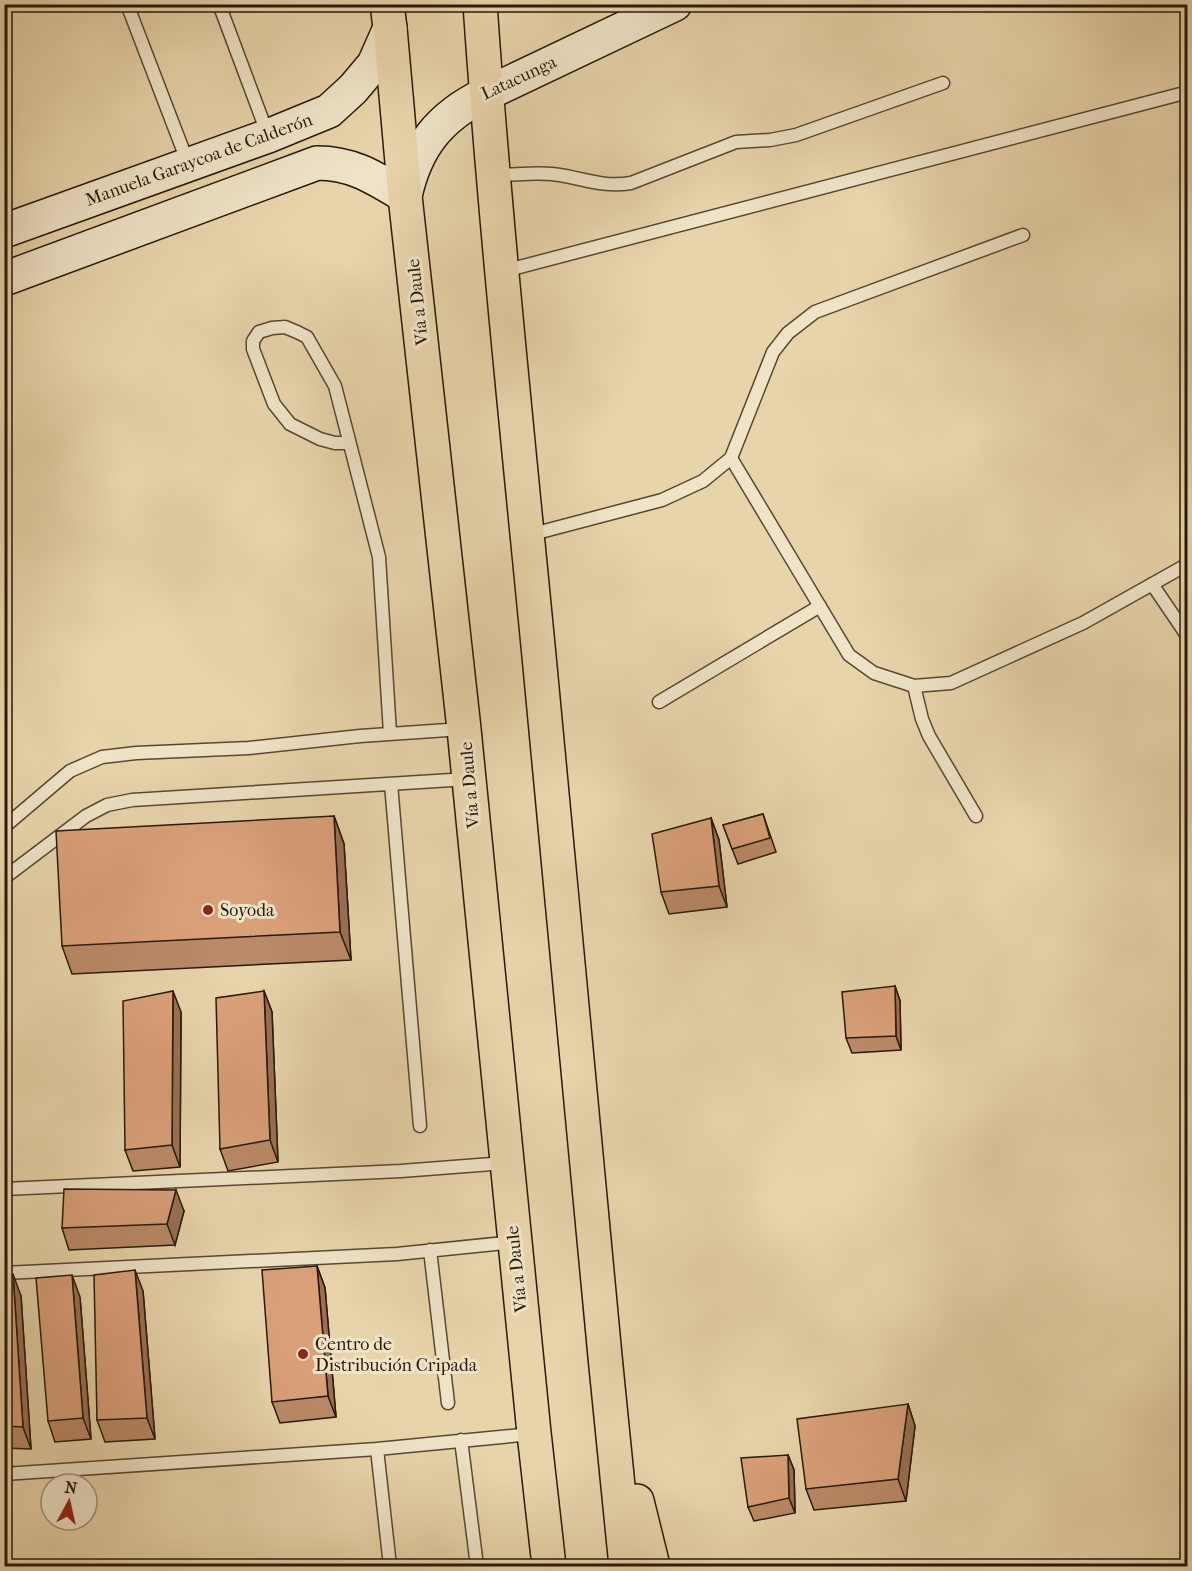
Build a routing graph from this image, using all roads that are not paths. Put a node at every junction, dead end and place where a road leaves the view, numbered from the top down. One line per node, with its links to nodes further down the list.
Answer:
1 (127, 4): 10 (lane)
2 (219, 4): 9 (lane)
3 (480, 4): 8 (highway)
4 (675, 4): 8 (street, Latacunga)
5 (388, 16): 9 (street, Manuela Garaycoa de Calderón); 12 (highway, Vía a Daule)
6 (943, 83): 11 (lane)
7 (1188, 92): 15 (lane)
8 (486, 94): 11 (highway); 12 (street, Latacunga)
9 (268, 136): 10 (street, Manuela Garaycoa de Calderón)
10 (189, 165): 13 (street, Manuela Garaycoa de Calderón)
11 (494, 176): 15 (highway)
12 (405, 196): 16 (street); 26 (highway, Vía a Daule)
13 (4, 231)
14 (1023, 235): 18 (lane)
15 (503, 271): 19 (highway)
16 (4, 279)
17 (349, 443): 17 (lane); 27 (lane)
18 (731, 458): 19 (lane); 22 (lane)
19 (527, 535): 39 (highway)
20 (1188, 564): 21 (lane)
21 (1152, 584): 23 (lane); 24 (lane)
22 (820, 606): 24 (lane); 25 (lane)
23 (1188, 637)
24 (914, 686): 30 (lane)
25 (659, 702)
26 (464, 729): 27 (lane); 28 (highway, Vía a Daule)
27 (390, 733): 31 (lane)
28 (469, 779): 29 (lane); 34 (highway, Vía a Daule)
29 (391, 784): 32 (lane); 33 (lane)
30 (976, 816)
31 (4, 827)
32 (4, 878)
33 (420, 1126)
34 (506, 1162): 35 (lane); 36 (highway, Vía a Daule)
35 (4, 1189)
36 (514, 1242): 37 (lane); 41 (highway, Vía a Daule)
37 (430, 1250): 38 (lane); 40 (lane)
38 (4, 1273)
39 (606, 1368): 48 (highway); 49 (highway)
40 (448, 1403)
41 (534, 1433): 42 (lane); 47 (highway, Vía a Daule)
42 (461, 1440): 43 (lane); 46 (lane)
43 (377, 1449): 44 (lane); 45 (lane)
44 (4, 1474)
45 (390, 1566)
46 (477, 1566)
47 (549, 1566)
48 (626, 1566)
49 (653, 1566)

